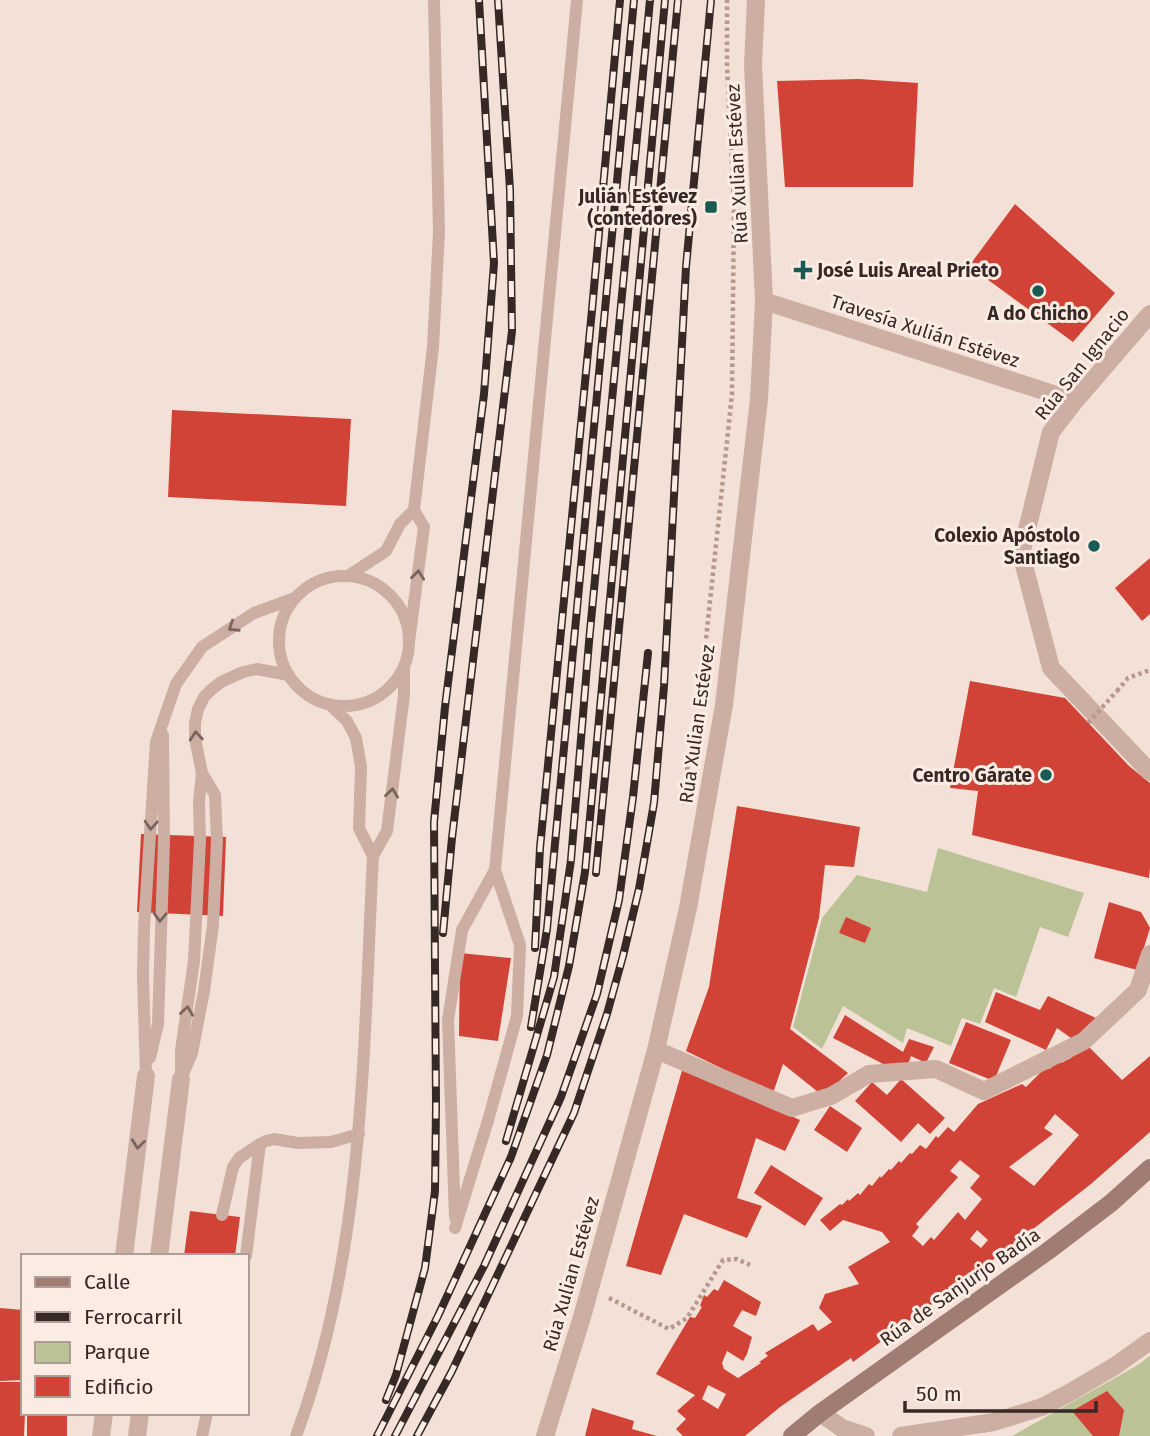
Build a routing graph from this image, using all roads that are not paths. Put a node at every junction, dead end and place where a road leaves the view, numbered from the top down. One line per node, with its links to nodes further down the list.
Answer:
1 (434, 0): 7 (lane)
2 (577, 0): 16 (lane)
3 (756, 0): 4 (street, Rúa Xulian Estévez)
4 (764, 301): 6 (street, Travesía Xulián Estévez); 18 (street, Rúa Xulian Estévez)
5 (1150, 314): 6 (street, Rúa San Ignacio)
6 (1074, 401): 14 (street, Rúa San Ignacio)
7 (414, 510): 8 (lane); 10 (lane, one-way to 7)
8 (348, 576): 9 (lane); 10 (lane)
9 (295, 598): 12 (lane); 19 (lane, one-way to 19)
10 (409, 642): 11 (lane)
11 (404, 666): 13 (lane); 15 (lane, one-way to 11)
12 (289, 675): 13 (lane); 20 (lane, one-way to 12)
13 (329, 704): 15 (lane)
14 (1150, 772)
15 (373, 856): 21 (lane)
16 (495, 870): 16 (lane)
17 (1150, 954): 18 (street)
18 (656, 1049): 37 (street, Rúa Xulian Estévez)
19 (146, 1076): 25 (street, one-way to 25)
20 (181, 1079): 26 (street)
21 (359, 1133): 22 (lane); 36 (lane)
22 (260, 1144): 24 (lane); 27 (lane)
23 (1150, 1168): 29 (main road, Rúa de Sanjurjo Badía)
24 (222, 1214)
25 (124, 1254)
26 (159, 1254)
27 (246, 1254)
28 (1150, 1341): 40 (street)
29 (820, 1413): 38 (main road, Rúa de Sanjurjo Badía); 39 (street)
30 (104, 1415): 33 (street)
31 (140, 1415): 34 (street)
32 (207, 1415): 35 (lane)
33 (101, 1436)
34 (137, 1436)
35 (202, 1436)
36 (296, 1436)
37 (545, 1436)
38 (792, 1436)
39 (866, 1436)
40 (901, 1436)

